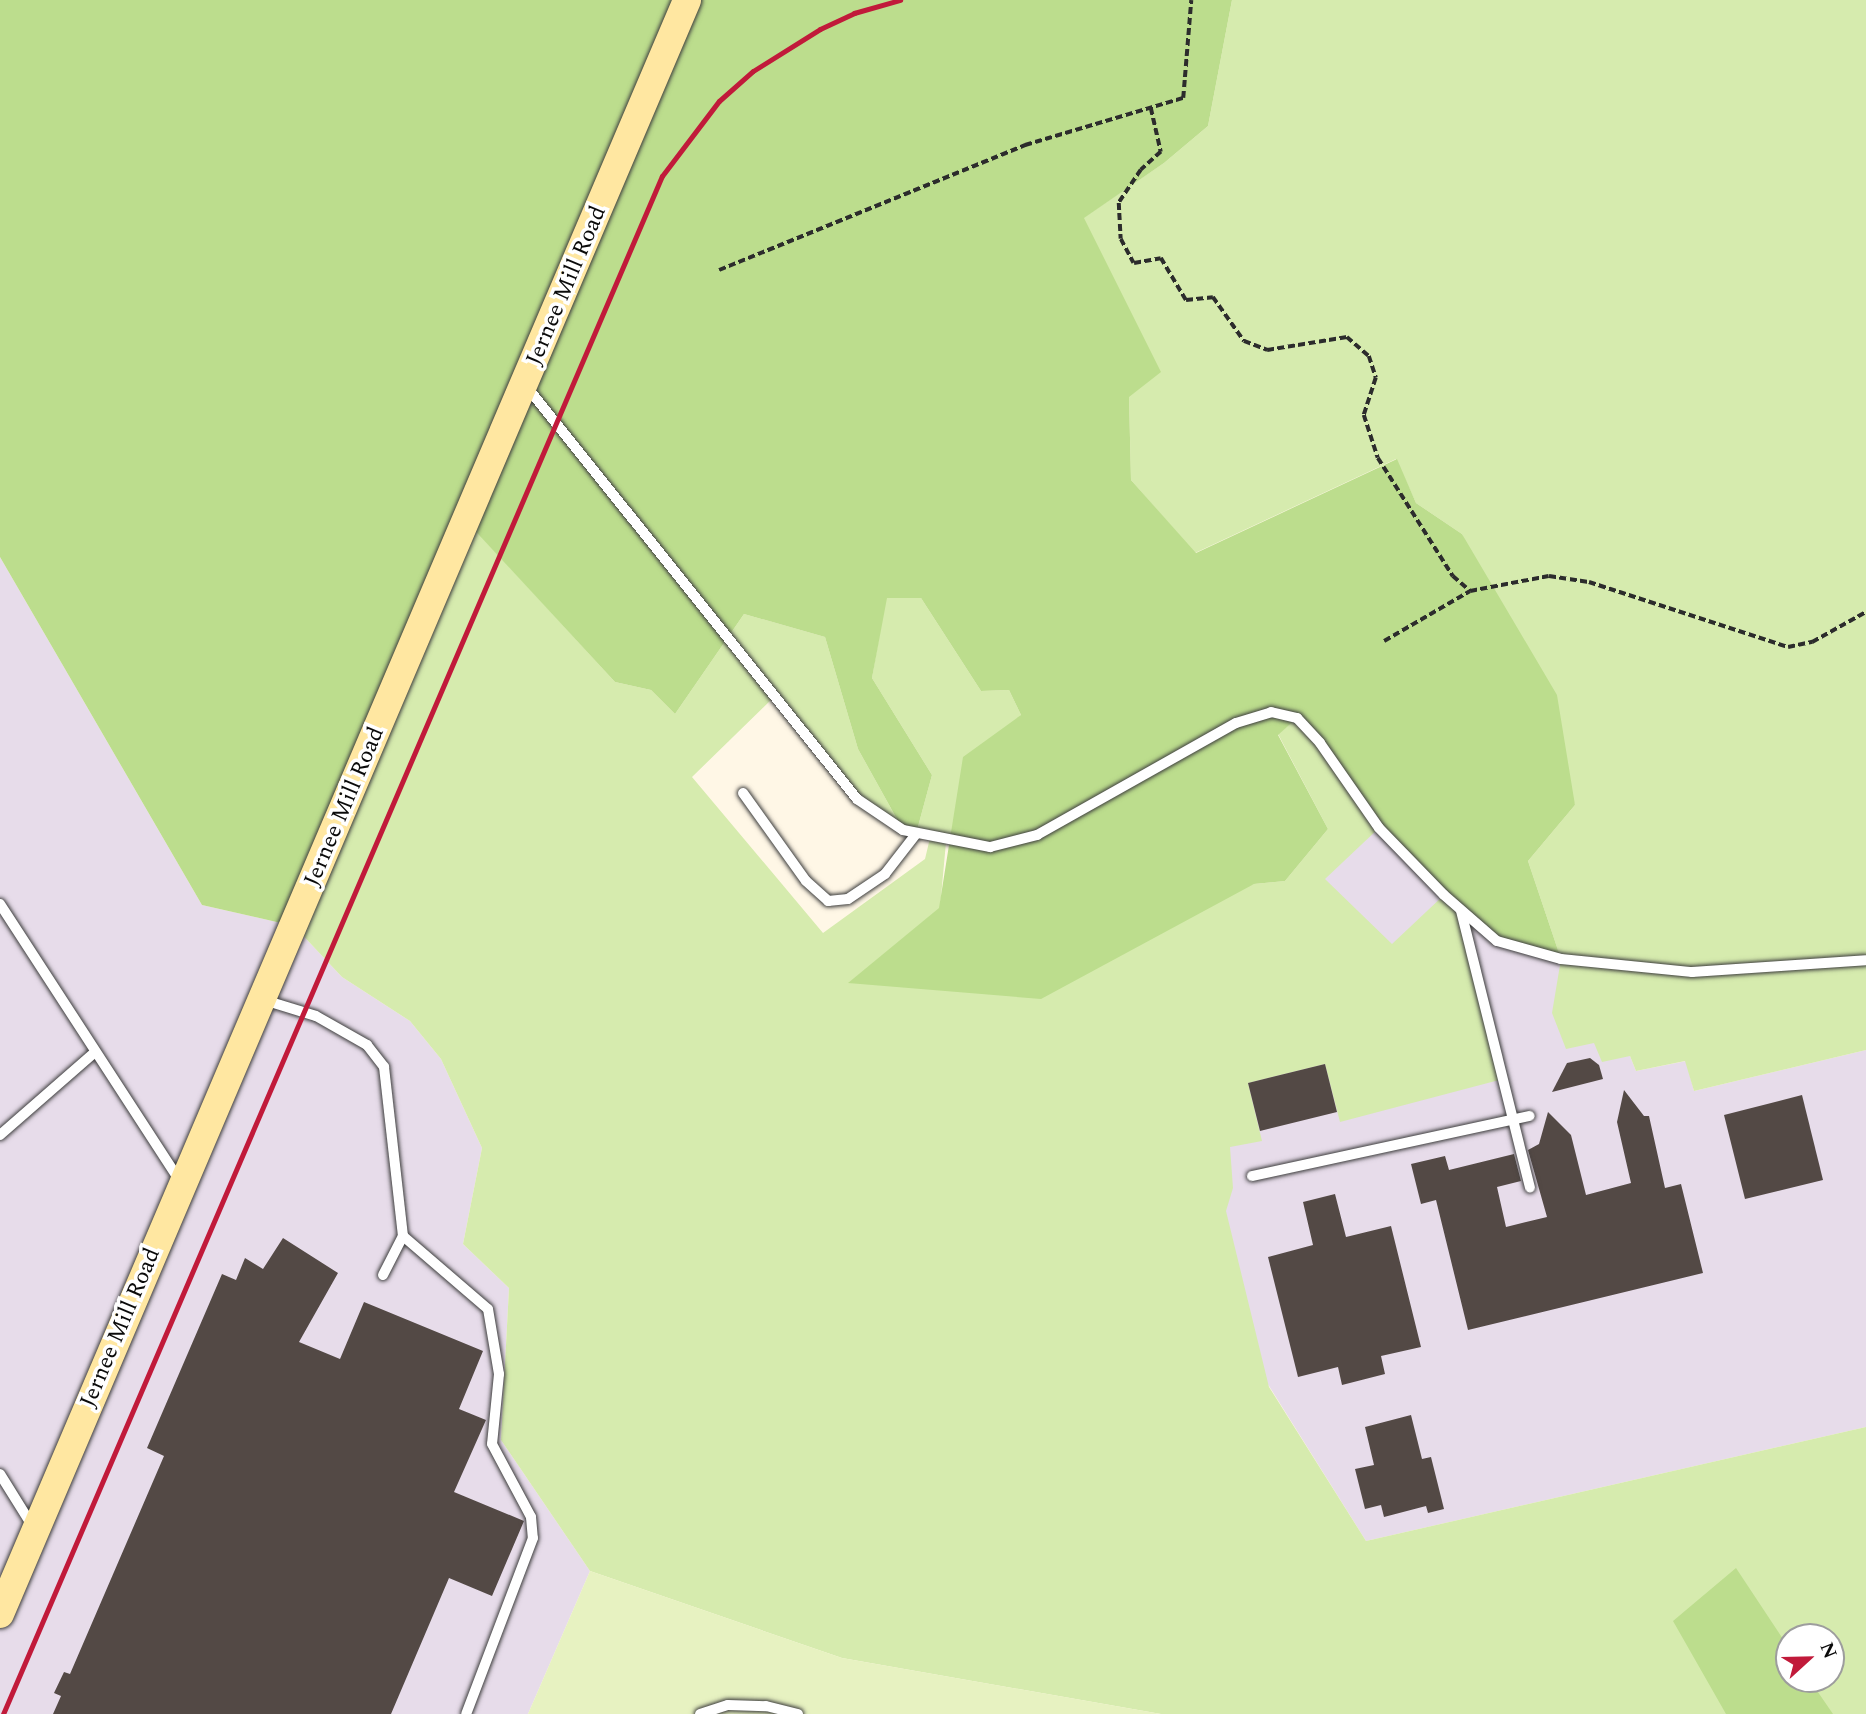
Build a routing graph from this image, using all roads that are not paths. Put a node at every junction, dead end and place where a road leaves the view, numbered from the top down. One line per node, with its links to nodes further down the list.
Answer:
1 (687, 0): 2 (street, Jernee Mill Road)
2 (525, 386): 4 (lane); 8 (street, Jernee Mill Road)
3 (743, 793): 4 (lane)
4 (916, 834): 6 (lane)
5 (0, 904): 9 (lane)
6 (1461, 910): 7 (lane); 11 (lane)
7 (1866, 960)
8 (263, 999): 14 (street, Jernee Mill Road); 16 (lane)
9 (94, 1053): 12 (lane); 14 (lane)
10 (1530, 1116): 11 (lane)
11 (1514, 1119): 13 (lane); 15 (lane)
12 (0, 1135)
13 (1252, 1176)
14 (183, 1184): 19 (street, Jernee Mill Road)
15 (1530, 1188)
16 (403, 1236): 17 (lane); 21 (lane)
17 (383, 1275)
18 (0, 1474): 19 (lane)
19 (35, 1530): 20 (street, Jernee Mill Road)
20 (0, 1614)
21 (466, 1714)
22 (701, 1714): 23 (lane)
23 (798, 1714)

